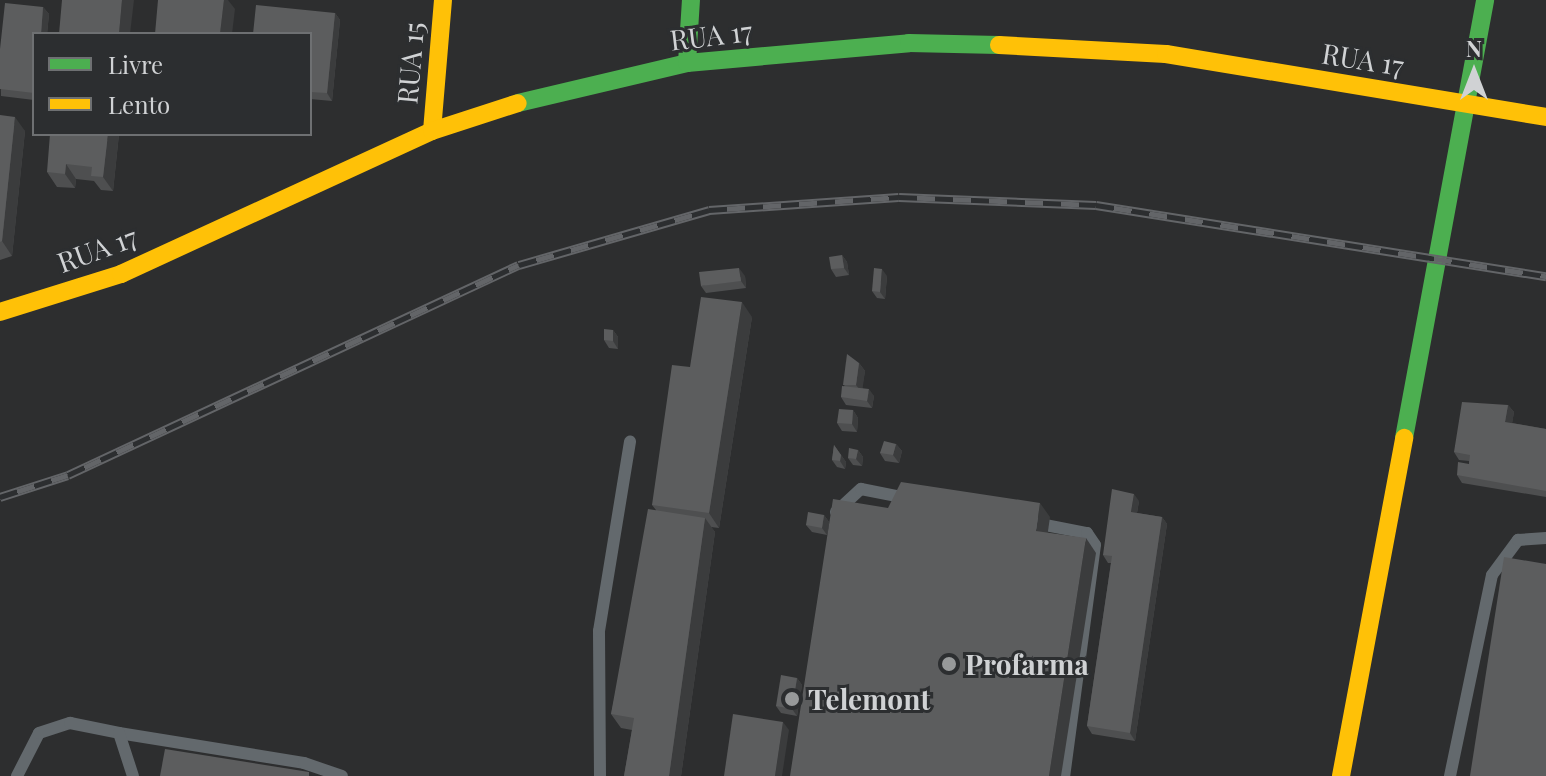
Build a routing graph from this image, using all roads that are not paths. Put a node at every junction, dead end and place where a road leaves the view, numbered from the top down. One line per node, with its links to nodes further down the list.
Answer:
1 (443, 0): 7 (street, RUA 15)
2 (691, 0): 4 (street)
3 (1485, 0): 5 (street)
4 (687, 63): 5 (street, RUA 17); 7 (street, RUA 17)
5 (1471, 104): 6 (street, RUA 17); 20 (street)
6 (1546, 117)
7 (432, 131): 8 (street, RUA 17)
8 (0, 312)
9 (630, 442): 18 (lane)
10 (921, 501): 12 (lane)
11 (1012, 519): 19 (lane)
12 (834, 524)
13 (1546, 538): 21 (lane)
14 (119, 733): 15 (lane); 16 (lane); 17 (lane)
15 (17, 776)
16 (133, 776)
17 (342, 776)
18 (600, 776)
19 (1064, 776)
20 (1341, 776)
21 (1450, 776)

